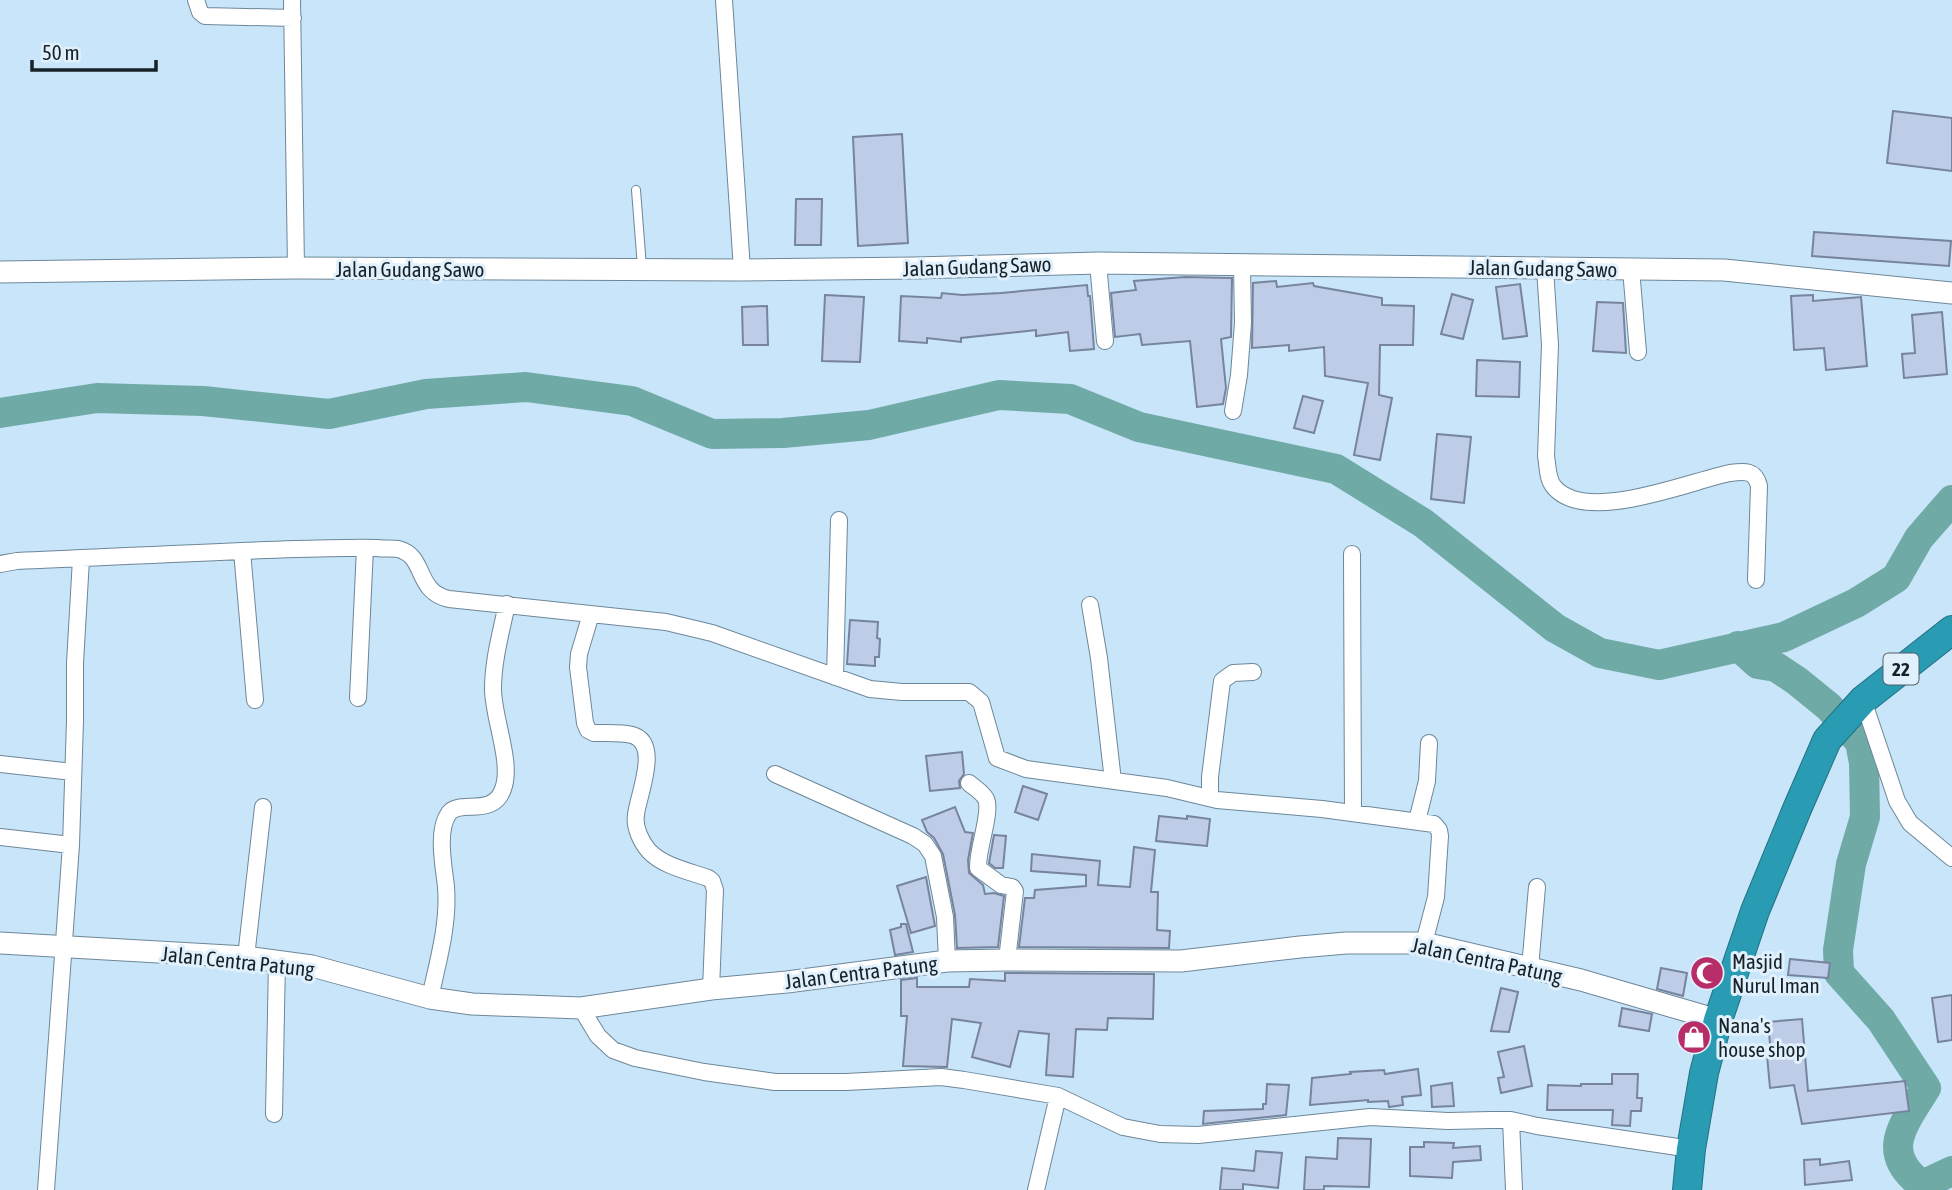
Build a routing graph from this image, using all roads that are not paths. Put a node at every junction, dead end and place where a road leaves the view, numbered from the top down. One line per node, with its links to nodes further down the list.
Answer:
1 (196, 0): 4 (street)
2 (292, 0): 4 (street)
3 (723, 0): 12 (street)
4 (293, 18): 8 (street)
5 (636, 190): 11 (lane)
6 (1098, 263): 7 (street, Jalan Gudang Sawo); 12 (street, Jalan Gudang Sawo); 15 (street)
7 (1242, 264): 9 (street, Jalan Gudang Sawo); 17 (street)
8 (296, 268): 11 (street, Jalan Gudang Sawo); 13 (street, Jalan Gudang Sawo)
9 (1545, 268): 10 (street, Jalan Gudang Sawo); 24 (street)
10 (1631, 269): 14 (street, Jalan Gudang Sawo); 16 (street)
11 (642, 270): 12 (street, Jalan Gudang Sawo)
12 (742, 270)
13 (0, 272)
14 (1952, 293)
15 (1105, 341)
16 (1638, 352)
17 (1233, 411)
18 (839, 520): 30 (street)
19 (365, 548): 20 (street); 25 (street); 31 (street)
20 (242, 551): 22 (street); 32 (street)
21 (1352, 554): 42 (street)
22 (81, 559): 23 (street); 36 (street)
23 (0, 564)
24 (1756, 580)
25 (507, 604): 27 (street); 57 (street)
26 (1090, 605): 38 (street)
27 (591, 614): 30 (street); 56 (street)
28 (1952, 630): 33 (highway, 22)
29 (1253, 673): 40 (street)
30 (835, 677): 38 (street)
31 (358, 698)
32 (255, 700)
33 (1858, 706): 46 (street); 59 (highway, 22)
34 (1429, 743): 43 (street)
35 (0, 764): 36 (street)
36 (73, 772): 45 (street)
37 (775, 774): 54 (street)
38 (1113, 780): 40 (street)
39 (969, 783): 52 (street)
40 (1210, 798): 42 (street)
41 (263, 807): 51 (street)
42 (1353, 813): 43 (street)
43 (1417, 821): 49 (street)
44 (0, 837): 45 (street)
45 (71, 845): 50 (street)
46 (1952, 858)
47 (1537, 887): 55 (street)
48 (0, 943): 50 (street, Jalan Centra Patung)
49 (1424, 943): 52 (street, Jalan Centra Patung); 55 (street, Jalan Centra Patung)
50 (65, 947): 51 (street, Jalan Centra Patung); 64 (street)
51 (246, 957): 53 (street, Jalan Centra Patung)
52 (1007, 960): 54 (street, Jalan Centra Patung)
53 (277, 961): 57 (street, Jalan Centra Patung); 61 (street)
54 (947, 961): 56 (street, Jalan Centra Patung)
55 (1530, 968): 59 (street, Jalan Centra Patung)
56 (712, 989): 58 (street, Jalan Centra Patung)
57 (430, 998): 58 (street, Jalan Centra Patung)
58 (581, 1008): 60 (street)
59 (1718, 1020): 63 (highway, 22)
60 (1058, 1096): 62 (street); 65 (street)
61 (274, 1114)
62 (1511, 1120): 63 (street); 66 (street)
63 (1690, 1149): 67 (highway, 22)
64 (46, 1190)
65 (1037, 1190)
66 (1514, 1190)
67 (1687, 1190)

